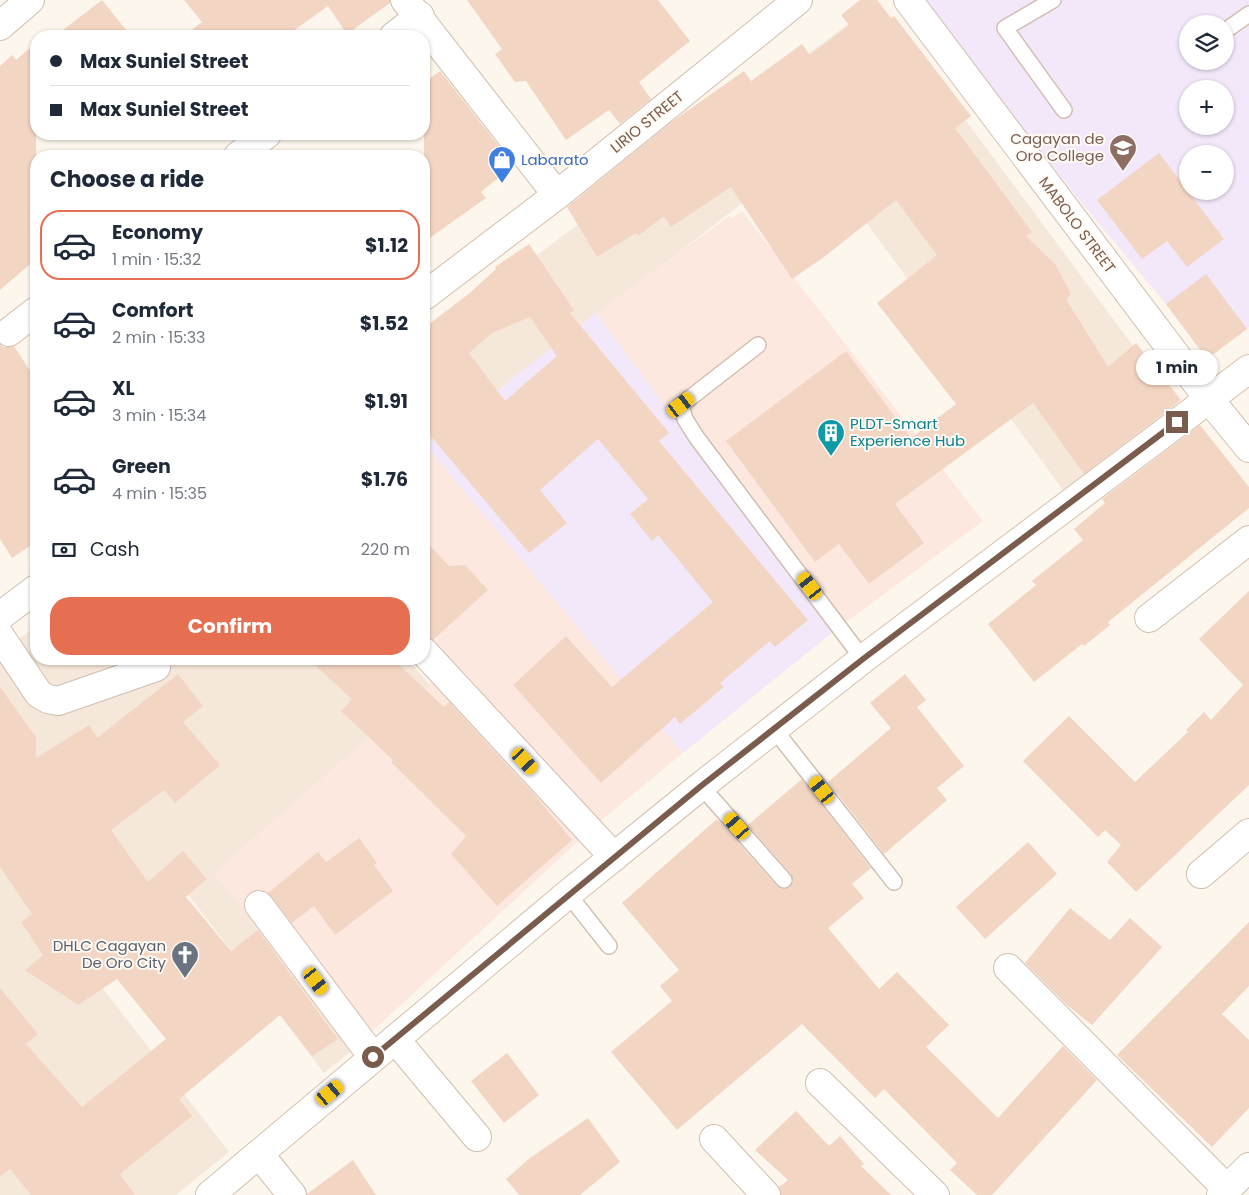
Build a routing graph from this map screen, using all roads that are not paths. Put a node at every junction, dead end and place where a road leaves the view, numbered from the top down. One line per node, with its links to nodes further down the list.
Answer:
1 (30, 0): 8 (street)
2 (798, 0): 15 (street, LIRIO STREET)
3 (908, 0): 21 (street, MABOLO STREET)
4 (1052, 0): 12 (lane)
5 (412, 8): 9 (street); 10 (street)
6 (1249, 14): 7 (lane)
7 (1234, 25)
8 (0, 26)
9 (398, 30)
10 (429, 30)
11 (430, 31): 15 (street)
12 (1064, 110)
13 (259, 140): 14 (street)
14 (246, 150)
15 (557, 195): 16 (street, LIRIO STREET)
16 (430, 291)
17 (30, 316): 18 (street)
18 (9, 332)
19 (758, 345): 29 (lane)
20 (1249, 369): 21 (street)
21 (1208, 398): 22 (street, MABOLO STREET); 29 (street)
22 (1249, 448)
23 (1249, 540): 26 (street)
24 (30, 594): 25 (street)
25 (0, 616)
26 (1149, 618)
27 (0, 636): 30 (street)
28 (430, 658): 34 (street)
29 (863, 659): 31 (street)
30 (156, 667)
31 (774, 729): 32 (street); 37 (lane)
32 (701, 786): 34 (street); 36 (lane)
33 (1249, 833): 35 (street)
34 (614, 857): 38 (street)
35 (1200, 874)
36 (784, 880)
37 (894, 882)
38 (568, 894): 40 (lane); 42 (street)
39 (260, 905): 43 (street)
40 (609, 946)
41 (1008, 968): 49 (street)
42 (395, 1039): 43 (street); 45 (street)
43 (373, 1057): 47 (street)
44 (820, 1084): 53 (street)
45 (477, 1137)
46 (714, 1139): 52 (street)
47 (259, 1154): 50 (street); 51 (street)
48 (1249, 1167): 49 (street)
49 (1224, 1192)
50 (210, 1195)
51 (292, 1195)
52 (766, 1195)
53 (935, 1195)

